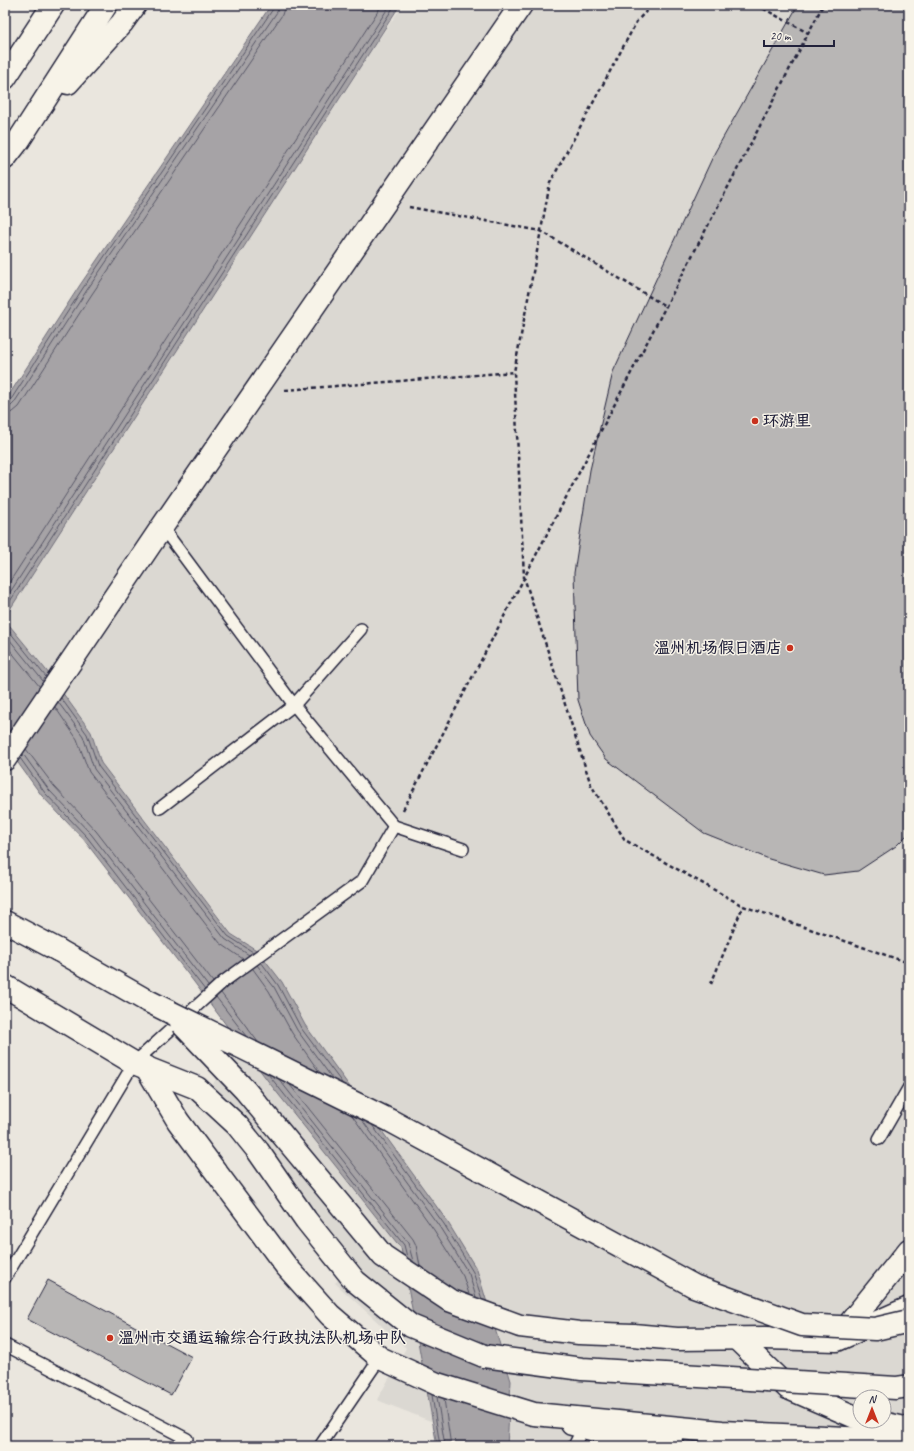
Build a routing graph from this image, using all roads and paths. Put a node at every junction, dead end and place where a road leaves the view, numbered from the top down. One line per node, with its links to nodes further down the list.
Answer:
1 (53, 5): 9 (main road)
2 (106, 5): 10 (main road)
3 (135, 5): 10 (main road)
4 (521, 5): 12 (main road)
5 (652, 5): 13 (path)
6 (757, 5): 8 (path)
7 (822, 5): 8 (path)
8 (808, 33): 14 (path)
9 (5, 78)
10 (19, 140): 11 (main road)
11 (5, 158)
12 (385, 202): 13 (path); 16 (main road)
13 (541, 231): 14 (path); 15 (path)
14 (665, 306): 18 (path)
15 (514, 372): 16 (path); 18 (path)
16 (254, 392): 17 (main road)
17 (162, 527): 20 (lane); 21 (main road)
18 (524, 577): 23 (path); 25 (path)
19 (361, 629): 20 (lane)
20 (294, 706): 22 (lane); 23 (lane)
21 (5, 759)
22 (160, 808)
23 (394, 826): 24 (lane); 31 (lane)
24 (463, 849)
25 (744, 906): 27 (path); 28 (path)
26 (5, 922): 30 (main road)
27 (909, 963)
28 (711, 984)
29 (5, 986): 31 (main road)
30 (170, 1012): 37 (main road, bridge); 38 (main road, bridge)
31 (140, 1065): 35 (lane); 41 (main road); 42 (main road, bridge)
32 (909, 1087): 33 (lane)
33 (878, 1140)
34 (909, 1250): 39 (main road)
35 (5, 1278)
36 (909, 1308): 39 (main road)
37 (909, 1321)
38 (737, 1339): 39 (main road); 44 (main road)
39 (836, 1340)
40 (5, 1345): 49 (lane)
41 (380, 1358): 43 (main road); 50 (lane)
42 (909, 1386)
43 (534, 1414): 46 (main road); 48 (main road)
44 (852, 1416)
45 (892, 1425): 47 (main road)
46 (584, 1426): 51 (lane); 52 (main road)
47 (909, 1429)
48 (909, 1437)
49 (187, 1438)
50 (320, 1446)
51 (574, 1446)
52 (673, 1446)

